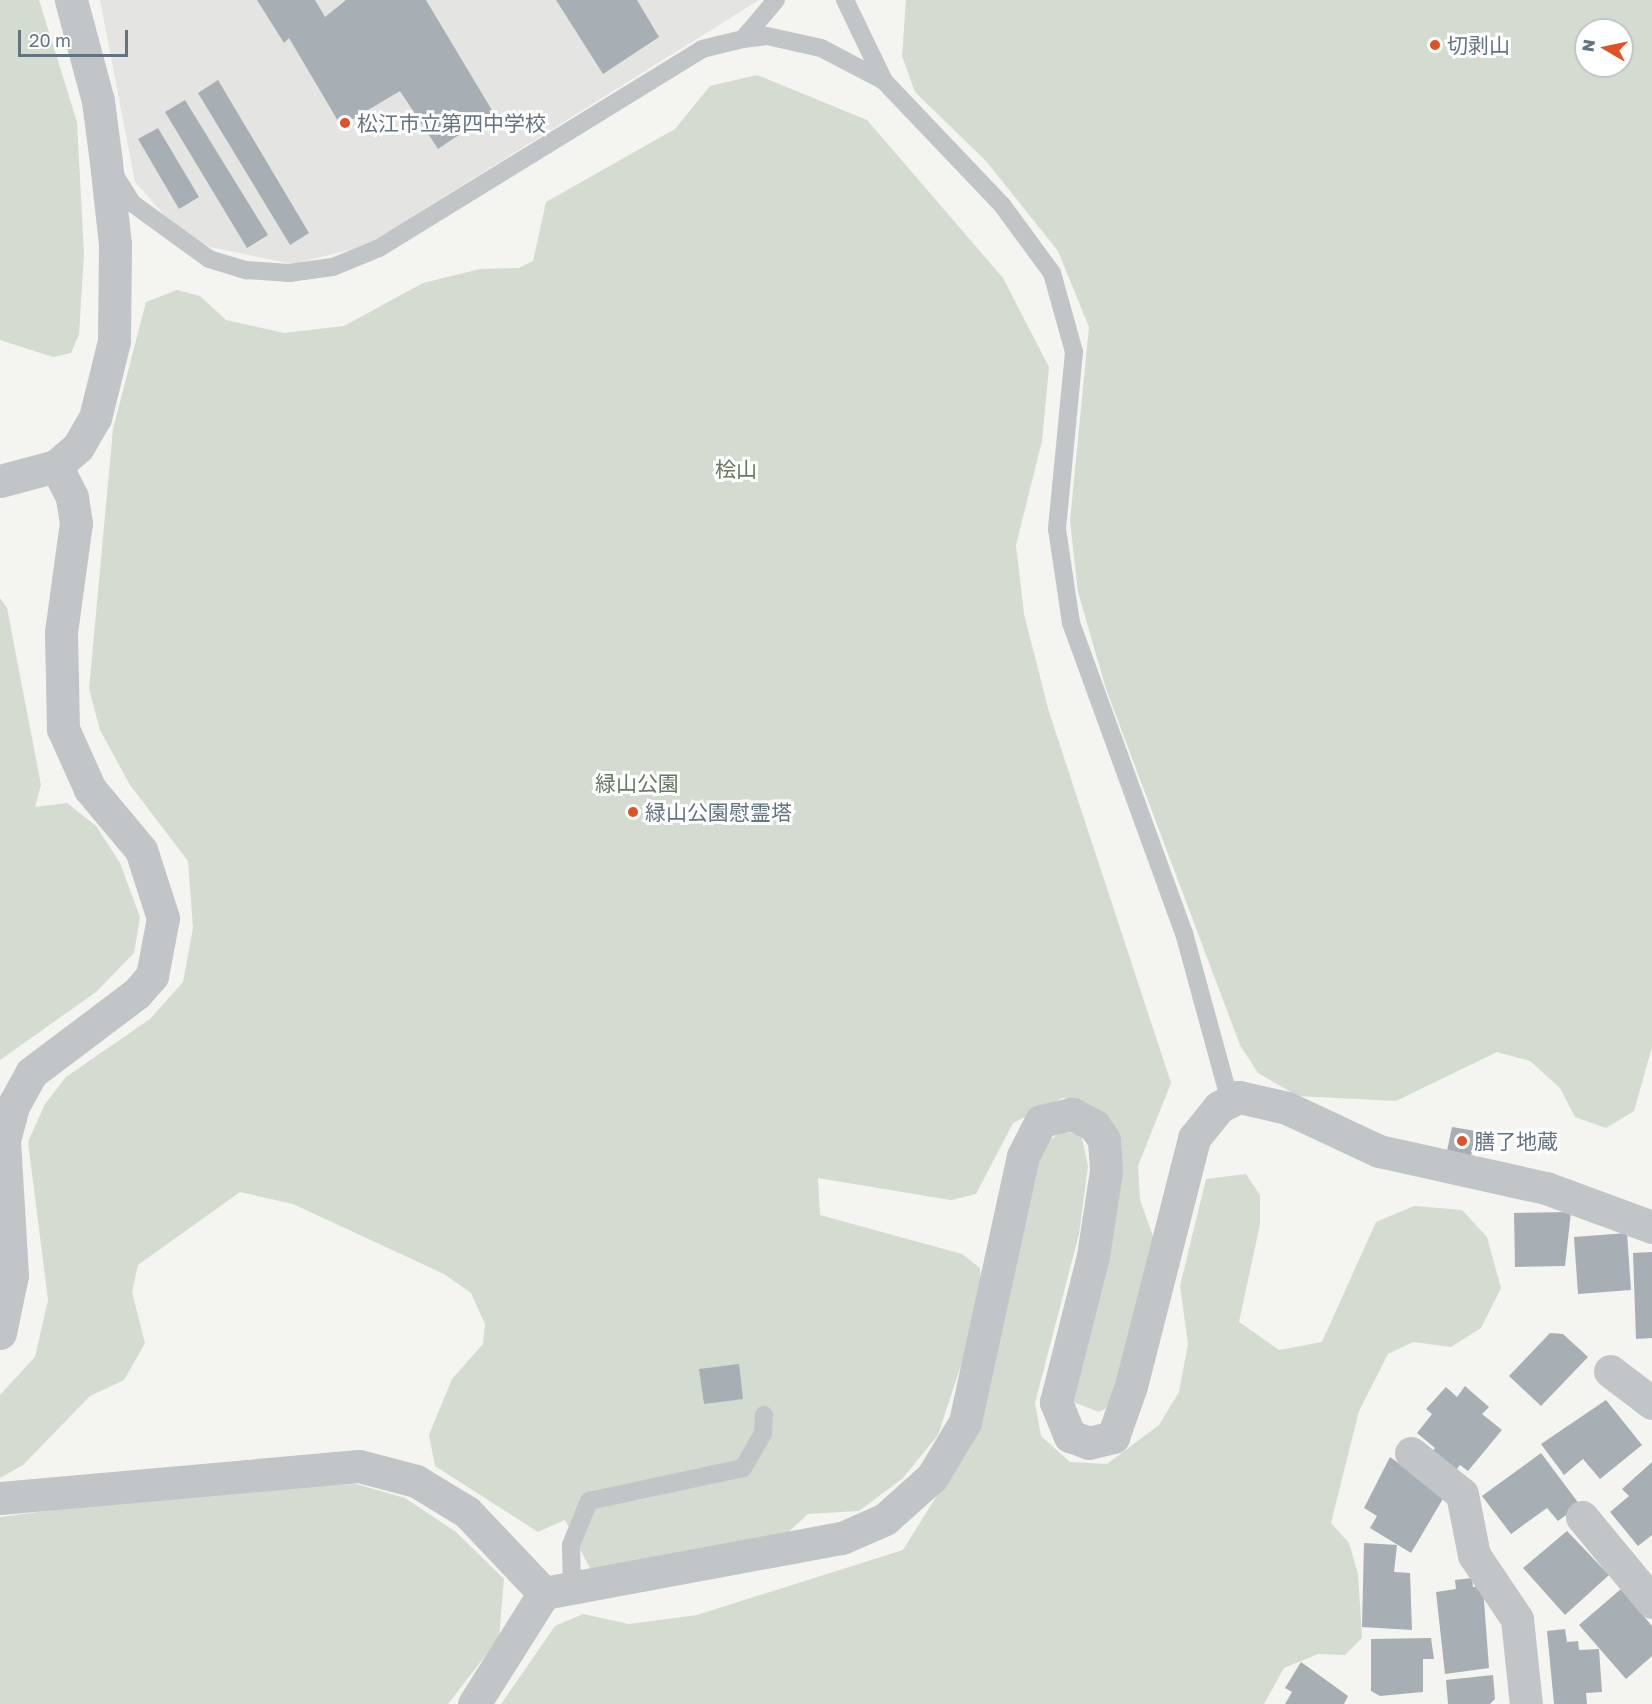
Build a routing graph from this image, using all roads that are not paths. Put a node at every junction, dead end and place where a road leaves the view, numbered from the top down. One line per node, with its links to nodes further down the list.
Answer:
1 (71, 0): 6 (street)
2 (776, 0): 4 (lane)
3 (845, 0): 5 (lane)
4 (742, 39): 5 (lane); 6 (lane)
5 (884, 81): 9 (lane)
6 (106, 162): 7 (street)
7 (56, 466): 8 (street); 11 (street)
8 (0, 481)
9 (1230, 1101): 10 (street); 18 (street)
10 (1652, 1227)
11 (0, 1333)
12 (1610, 1371): 13 (street)
13 (1652, 1403)
14 (764, 1415): 18 (lane)
15 (1411, 1453): 21 (street)
16 (0, 1498): 18 (street)
17 (1582, 1517): 19 (street)
18 (558, 1591): 20 (street)
19 (1652, 1602)
20 (474, 1704)
21 (1526, 1704)

